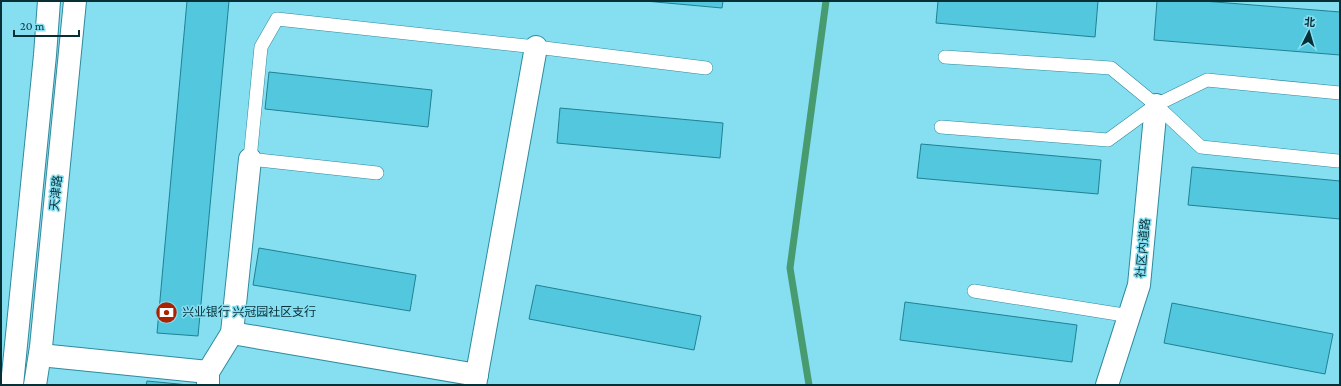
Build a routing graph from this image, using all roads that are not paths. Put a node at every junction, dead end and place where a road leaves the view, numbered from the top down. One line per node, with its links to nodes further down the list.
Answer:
1 (49, 1): 18 (street, 天津路)
2 (75, 1): 15 (street, 天津路)
3 (536, 47): 5 (lane); 9 (lane); 17 (street)
4 (945, 57): 7 (lane)
5 (706, 68)
6 (1340, 93): 7 (lane)
7 (1156, 106): 8 (lane); 10 (lane); 13 (street, 社区内道路)
8 (941, 127)
9 (250, 158): 11 (lane); 14 (street)
10 (1338, 161)
11 (377, 173)
12 (974, 291): 13 (lane)
13 (1130, 316): 20 (street, 社区内道路)
14 (232, 333): 16 (street); 17 (street)
15 (40, 355): 16 (street); 19 (street, 天津路)
16 (208, 379)
17 (476, 380)
18 (12, 385)
19 (35, 385)
20 (1108, 385)

